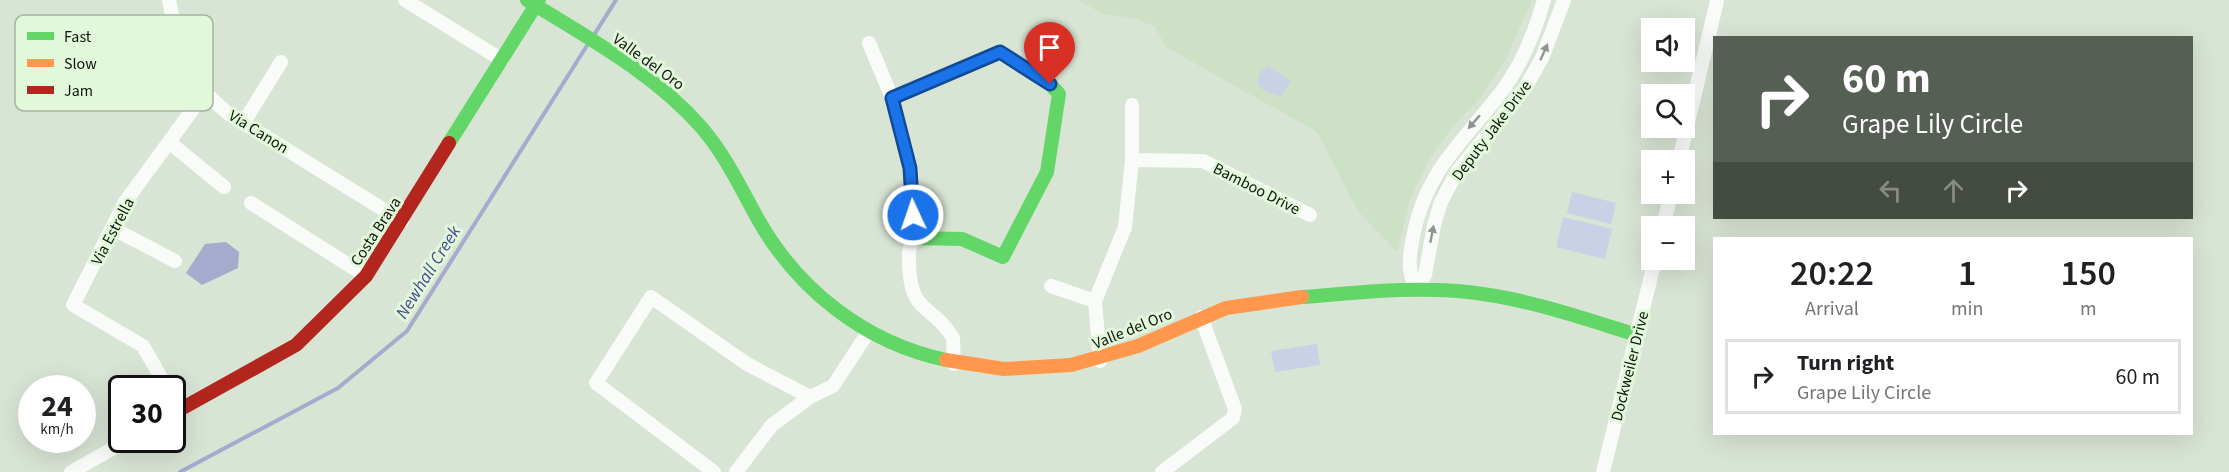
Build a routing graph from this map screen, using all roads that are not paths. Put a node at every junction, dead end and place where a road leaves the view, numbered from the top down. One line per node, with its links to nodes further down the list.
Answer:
1 (169, 0): 7 (street, Via Canon)
2 (405, 0): 9 (street)
3 (1544, 0): 29 (street, Deputy Jake Drive, one-way to 29)
4 (1563, 0): 29 (street, Deputy Jake Drive, one-way to 4)
5 (1717, 1): 17 (street)
6 (534, 2): 9 (street, Costa Brava); 32 (street, Valle del Oro)
7 (173, 15)
8 (869, 43): 11 (street)
9 (502, 60): 22 (street, Costa Brava)
10 (281, 62): 15 (street)
11 (892, 98): 24 (street); 24 (street)
12 (213, 100): 15 (street, Via Canon)
13 (1132, 105): 18 (street)
14 (192, 111): 16 (street, Via Estrella)
15 (244, 122): 22 (street, Via Canon)
16 (169, 142): 19 (street); 23 (street, Via Estrella)
17 (1681, 150)
18 (1132, 160): 21 (street, Bamboo Drive); 30 (street)
19 (224, 187)
20 (251, 203): 27 (street)
21 (1310, 215)
22 (402, 220): 27 (street, Costa Brava)
23 (112, 228): 25 (street); 36 (street, Via Estrella)
24 (914, 238): 35 (street)
25 (175, 261)
26 (1653, 270): 33 (street, Dockweiler Drive)
27 (366, 276): 38 (street, Costa Brava)
28 (1051, 286): 30 (street)
29 (1417, 290): 31 (street, Valle del Oro); 33 (street, Valle del Oro)
30 (1095, 301): 34 (street)
31 (1201, 317): 34 (street, Valle del Oro); 43 (street)
32 (869, 331): 35 (street, Valle del Oro); 37 (street)
33 (1637, 335): 44 (street, Dockweiler Drive)
34 (1100, 361): 35 (street, Valle del Oro)
35 (954, 364)
36 (160, 375)
37 (810, 397): 41 (street); 42 (street)
38 (186, 402)
39 (108, 451): 40 (street)
40 (71, 472)
41 (714, 472)
42 (736, 472)
43 (1162, 472)
44 (1603, 472)

